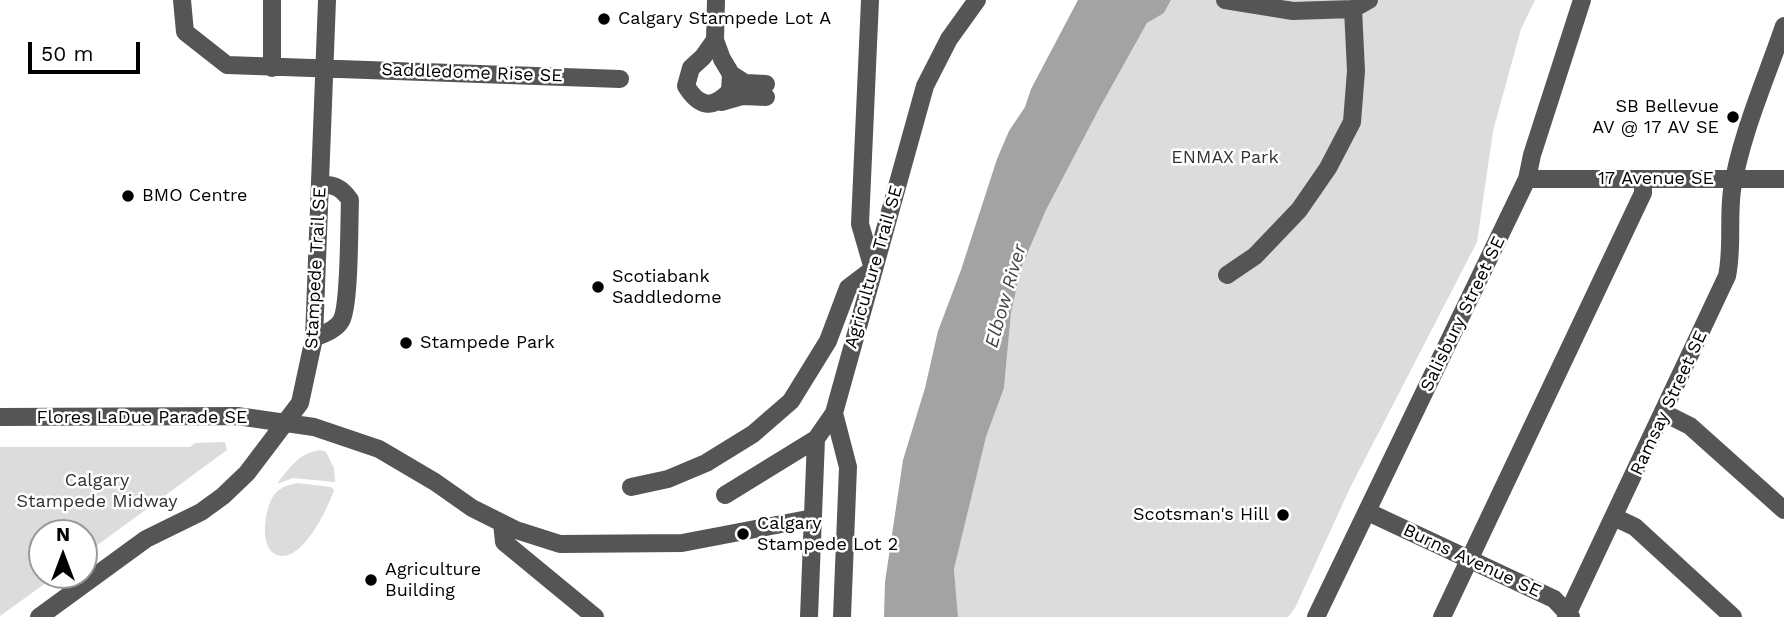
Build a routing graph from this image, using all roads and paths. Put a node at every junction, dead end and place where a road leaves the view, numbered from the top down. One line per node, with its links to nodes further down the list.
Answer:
1 (181, 0): 12 (street, Saddledome Rise SE)
2 (272, 0): 12 (street)
3 (327, 0): 13 (street, Stampede Trail SE)
4 (716, 0): 11 (street)
5 (870, 0): 22 (street)
6 (977, 0): 22 (street, Agriculture Trail SE)
7 (1225, 0): 9 (street)
8 (1582, 0): 17 (street, Salisbury Street SE)
9 (1361, 4): 23 (street)
10 (1784, 26): 19 (street, Ramsay Street SE)
11 (715, 40): 14 (street); 16 (street)
12 (272, 68): 13 (street, Saddledome Rise SE)
13 (325, 68): 15 (street, Saddledome Rise SE); 21 (street, Stampede Trail SE)
14 (731, 74): 16 (street); 16 (street)
15 (620, 79)
16 (721, 102)
17 (1527, 179): 18 (street, 17 Avenue SE); 33 (street, Salisbury Street SE)
18 (1643, 179): 19 (street, 17 Avenue SE); 37 (street)
19 (1735, 179): 20 (street, 17 Avenue SE); 26 (street, Ramsay Street SE)
20 (1784, 179)
21 (321, 184): 24 (street, Stampede Trail SE); 24 (street)
22 (873, 269): 25 (street, Agriculture Trail SE); 30 (street)
23 (1227, 275)
24 (314, 338): 28 (street, Stampede Trail SE)
25 (834, 414): 29 (street, Agriculture Trail SE); 42 (street)
26 (1664, 414): 32 (street); 34 (street, Ramsay Street SE)
27 (0, 417): 28 (street, Flores LaDue Parade SE)
28 (285, 422): 36 (street); 39 (street, Stampede Trail SE)
29 (816, 439): 31 (street, Agriculture Trail SE); 35 (street)
30 (631, 487)
31 (725, 495)
32 (1782, 503)
33 (1368, 512): 37 (street, Burns Avenue SE); 43 (street, Salisbury Street SE)
34 (1614, 517): 38 (street, Ramsay Street SE); 45 (street)
35 (813, 518): 36 (street); 41 (street)
36 (502, 523): 40 (street)
37 (1469, 560): 38 (street, Burns Avenue SE); 44 (street)
38 (1568, 616)
39 (39, 617)
40 (595, 617)
41 (809, 617)
42 (842, 617)
43 (1316, 617)
44 (1442, 617)
45 (1733, 617)

